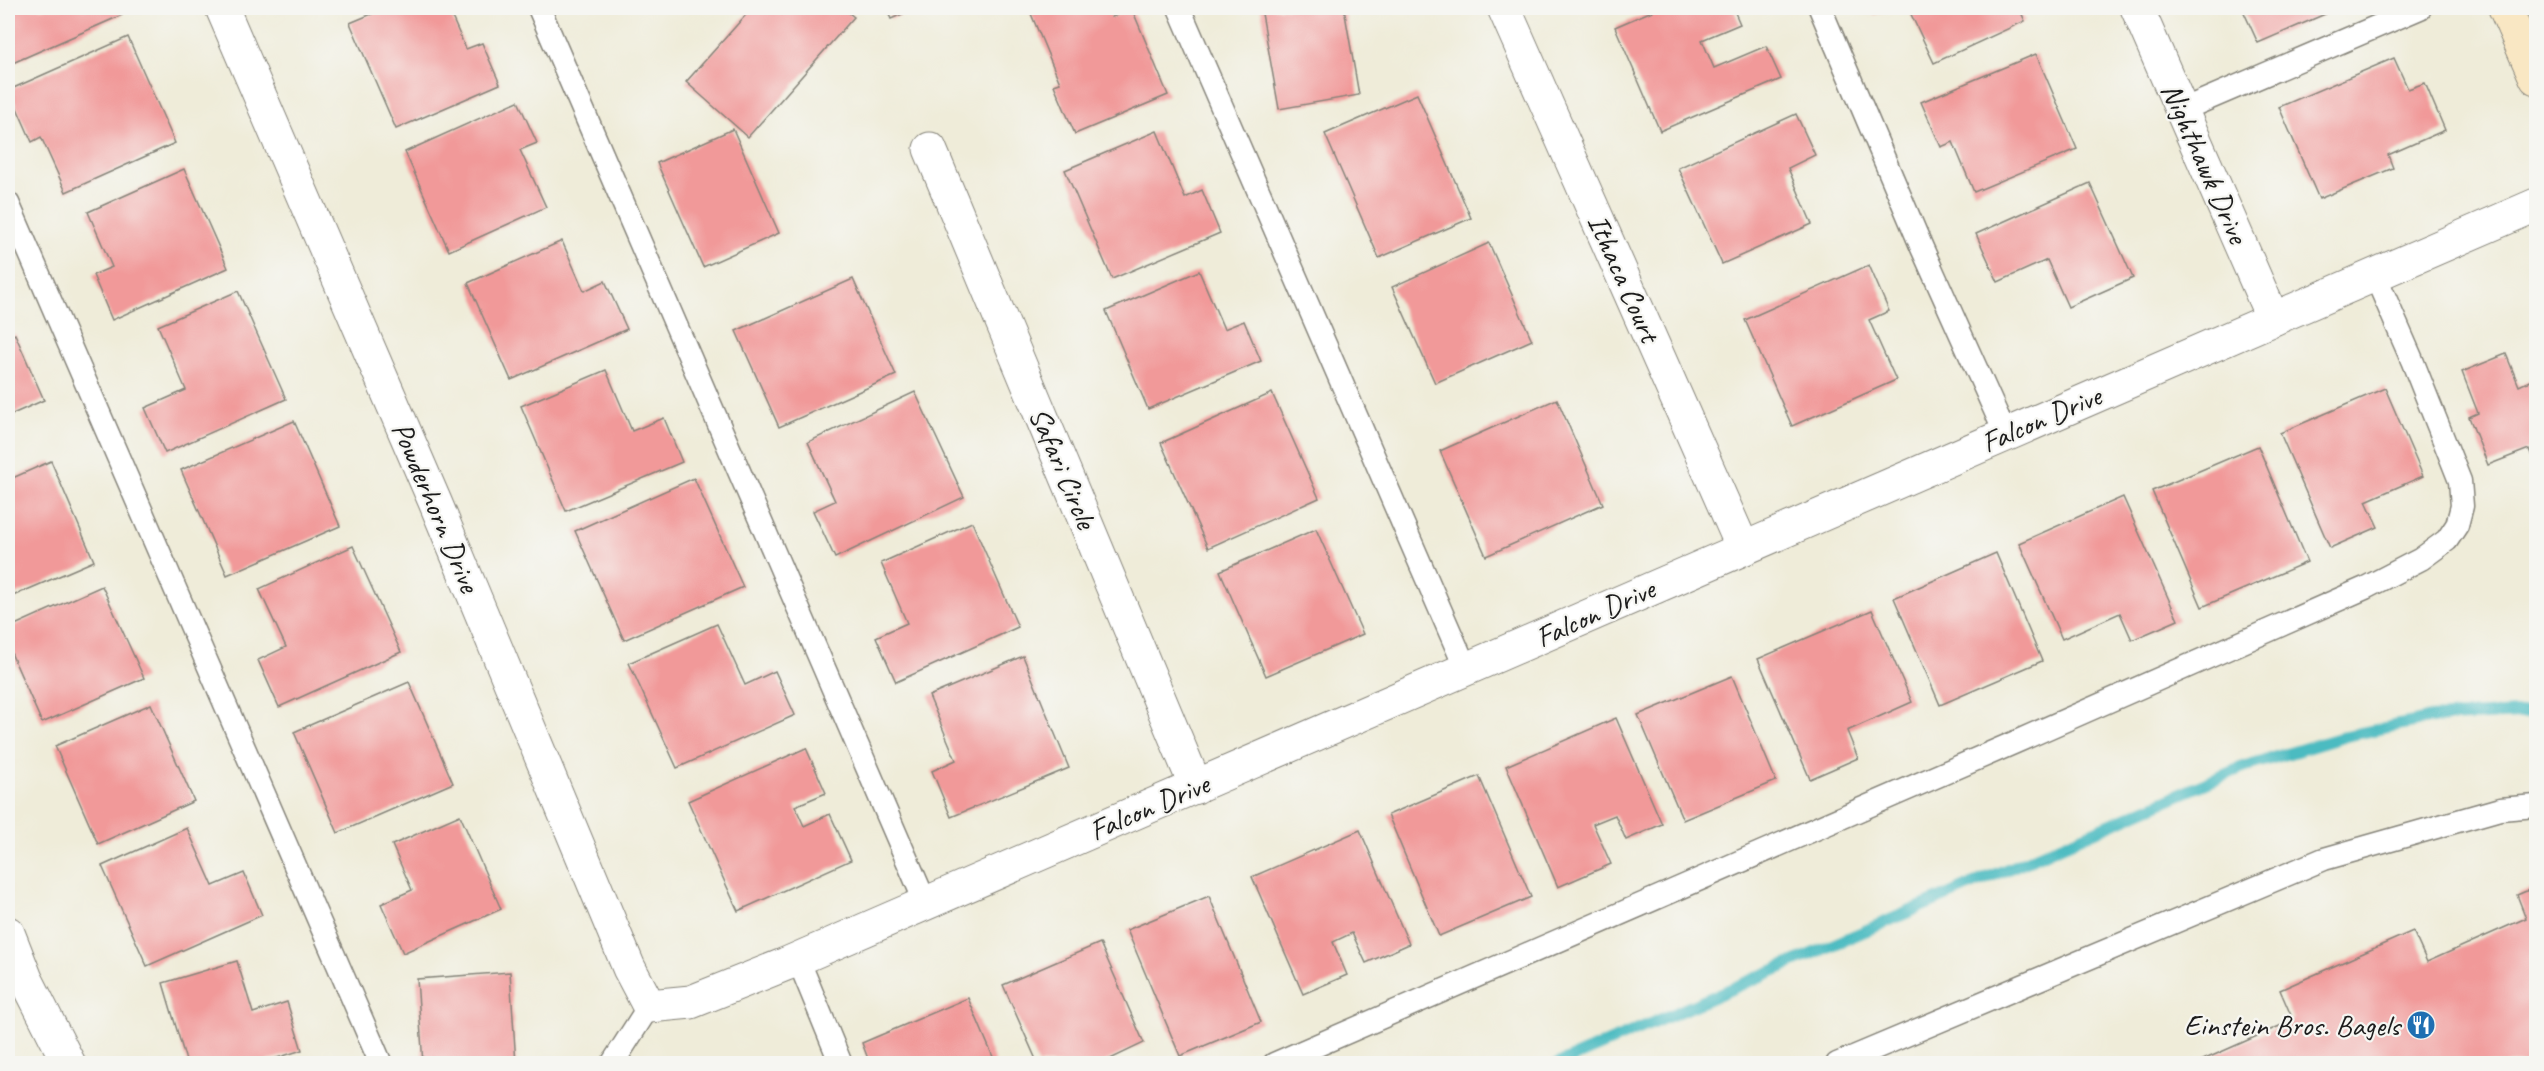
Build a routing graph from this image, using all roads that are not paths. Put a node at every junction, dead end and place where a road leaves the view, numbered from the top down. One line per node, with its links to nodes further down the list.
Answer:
1 (222, 8): 25 (street, Powderhorn Drive)
2 (538, 8): 21 (lane)
3 (1179, 8): 18 (lane)
4 (1504, 8): 17 (street, Ithaca Court)
5 (1820, 8): 16 (lane)
6 (2137, 8): 10 (street, Nighthawk Drive)
7 (2421, 8): 10 (lane)
8 (2505, 8): 9 (main road)
9 (2536, 78)
10 (2182, 110): 15 (street, Nighthawk Drive)
11 (930, 149): 19 (street, Safari Circle)
12 (8, 203): 27 (lane)
13 (2536, 204): 14 (street, Falcon Drive)
14 (2375, 275): 15 (street, Falcon Drive); 30 (lane)
15 (2273, 319): 16 (street, Falcon Drive)
16 (2006, 435): 17 (street, Falcon Drive)
17 (1743, 548): 18 (street, Falcon Drive)
18 (1466, 669): 19 (street, Falcon Drive)
19 (1196, 787): 21 (street, Falcon Drive)
20 (2536, 806): 31 (lane)
21 (926, 904): 23 (street, Falcon Drive)
22 (8, 933): 24 (street)
23 (798, 959): 25 (street, Falcon Drive); 29 (lane)
24 (17, 984): 26 (street)
25 (649, 1006): 28 (lane)
26 (69, 1064)
27 (381, 1064)
28 (612, 1064)
29 (841, 1064)
30 (1274, 1064)
31 (1837, 1064)

